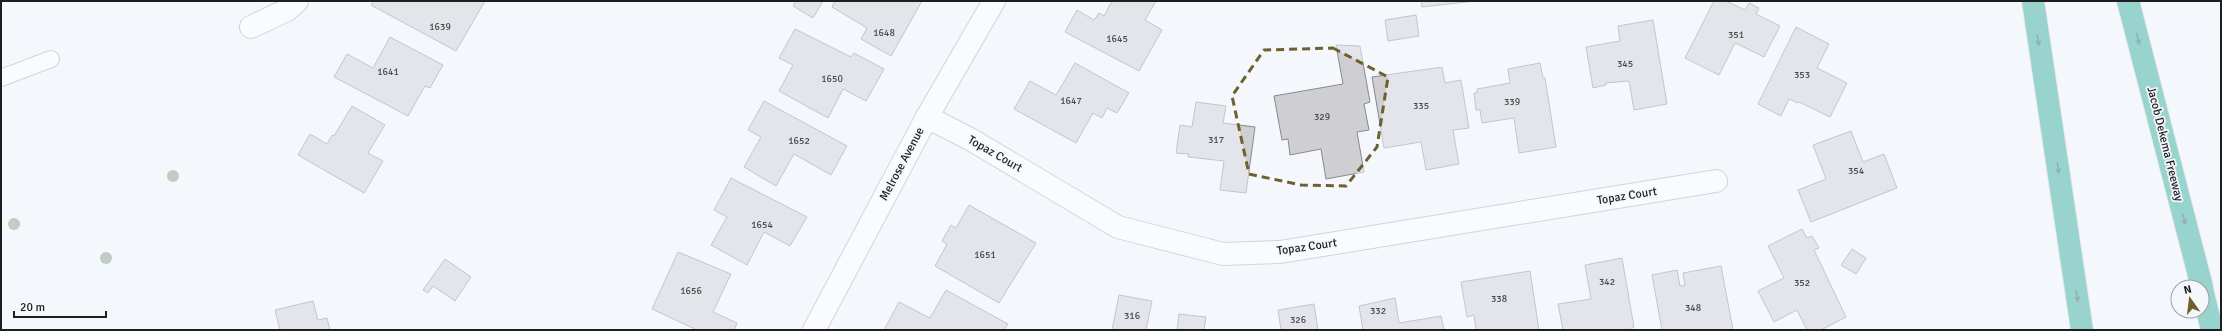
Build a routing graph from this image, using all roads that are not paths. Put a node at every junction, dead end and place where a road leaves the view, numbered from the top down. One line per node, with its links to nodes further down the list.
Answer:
1 (297, 1): 5 (street)
2 (994, 1): 8 (street, Melrose Avenue)
3 (2033, 1): 13 (highway, one-way to 13)
4 (2128, 1): 10 (highway, Jacob Dekema Freeway, one-way to 10)
5 (251, 27)
6 (51, 59): 7 (lane)
7 (1, 78)
8 (926, 116): 9 (street, Topaz Court); 12 (street, Melrose Avenue)
9 (1716, 181)
10 (2200, 279)
11 (2209, 319): 14 (highway, Jacob Dekema Freeway)
12 (814, 330)
13 (2082, 330)
14 (2212, 330)

